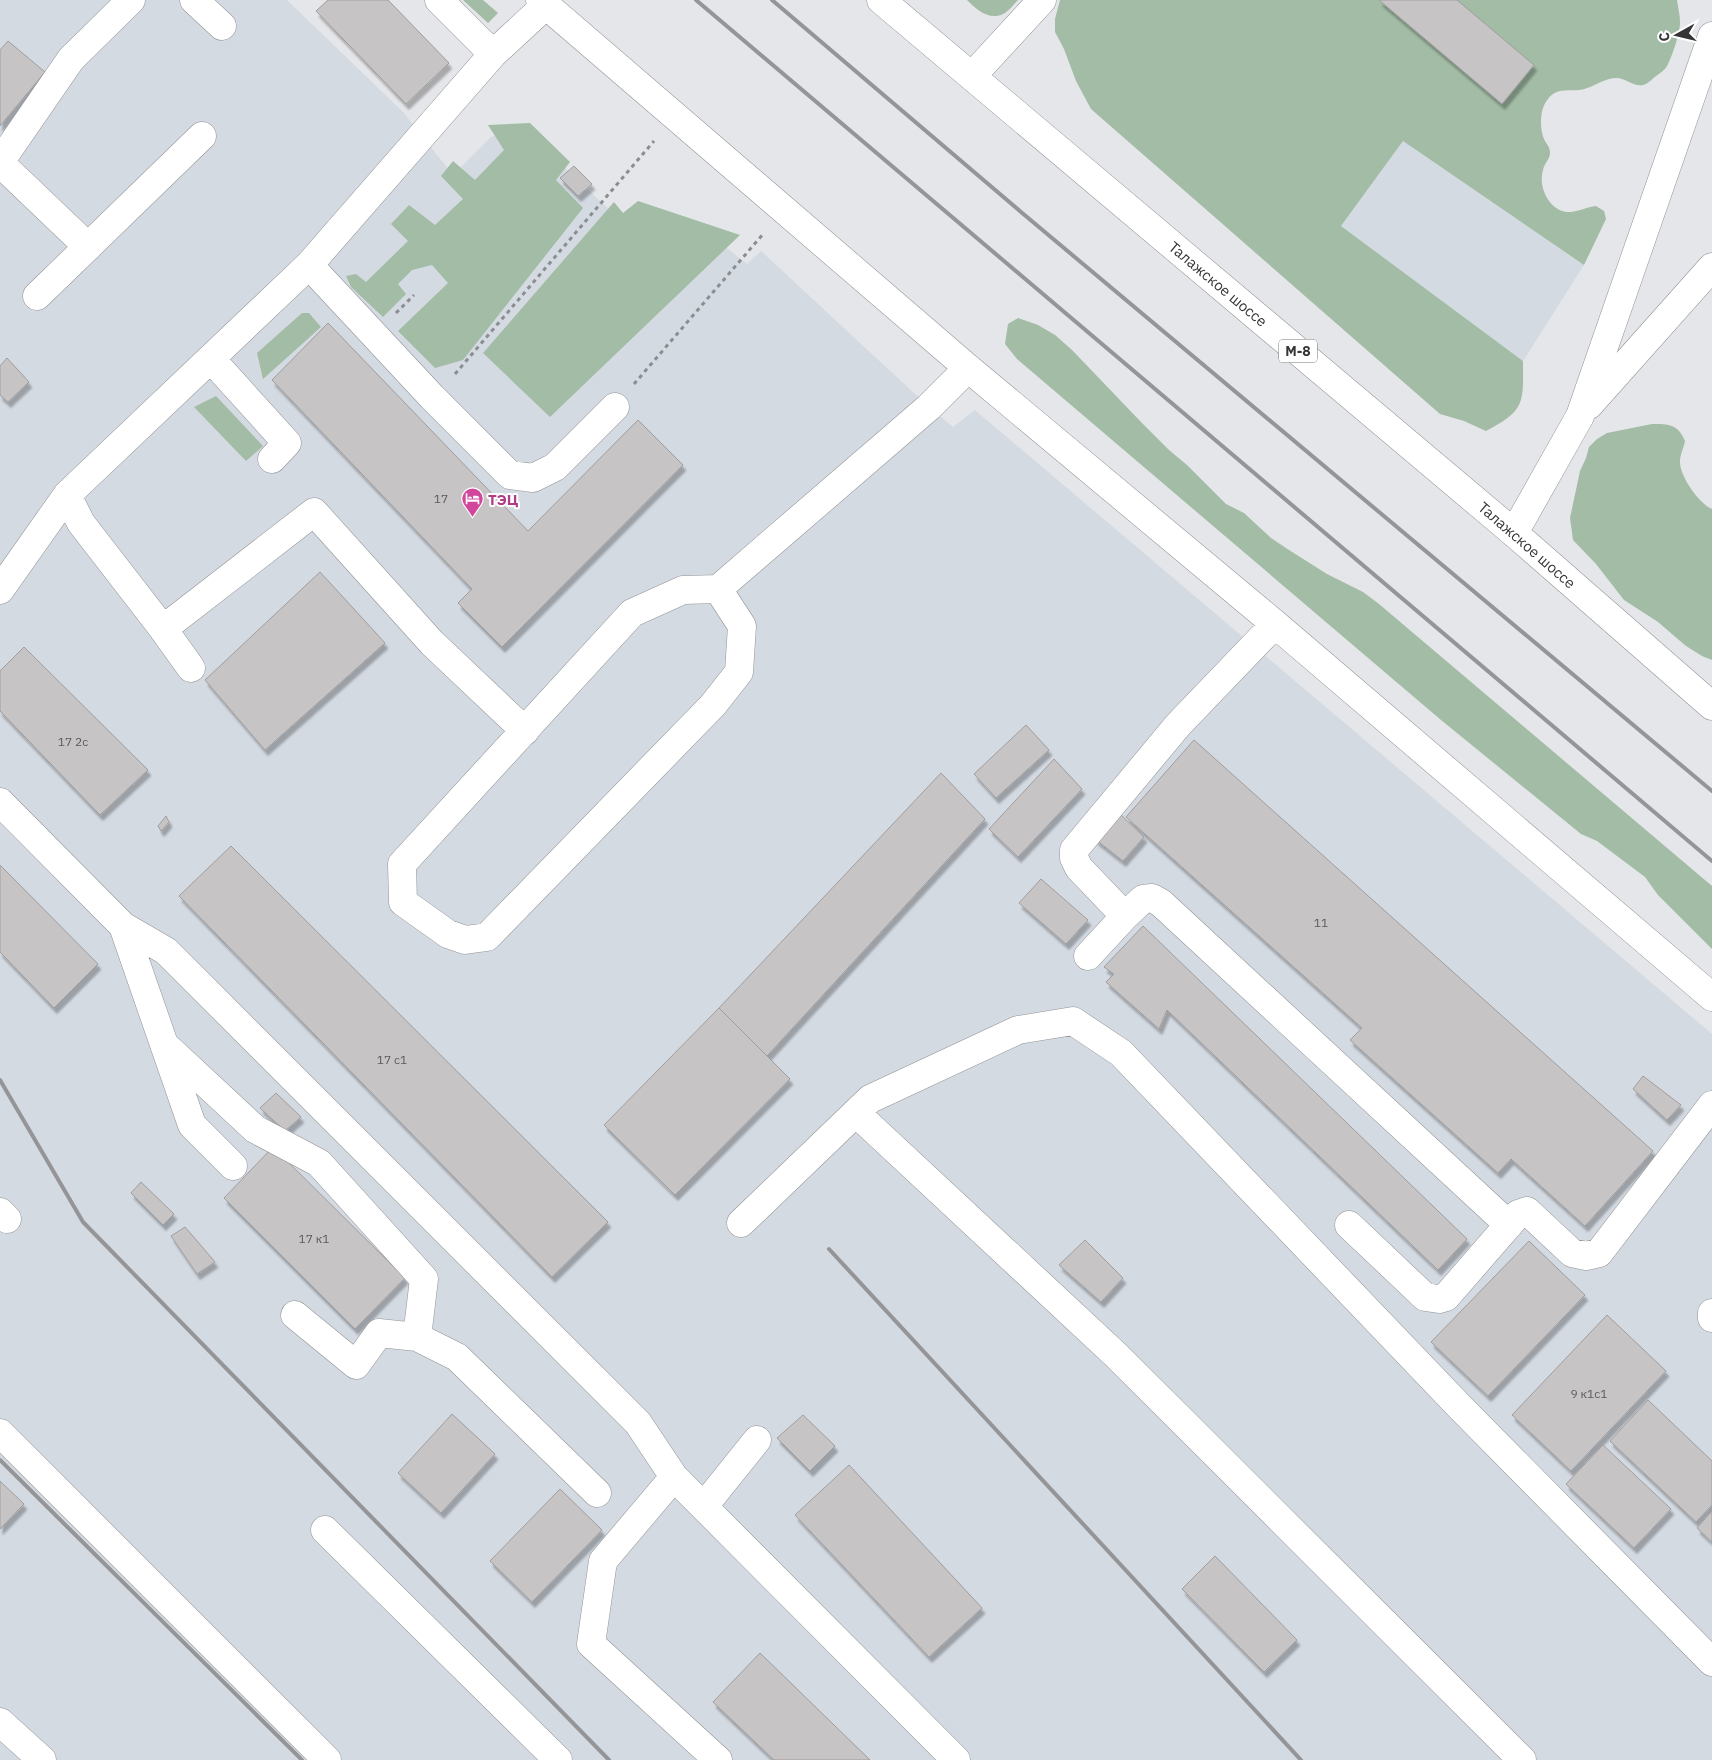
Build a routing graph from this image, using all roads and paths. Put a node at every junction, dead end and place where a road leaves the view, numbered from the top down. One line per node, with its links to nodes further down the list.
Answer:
1 (131, 0): 13 (street)
2 (194, 0): 7 (street)
3 (439, 0): 9 (street)
4 (881, 0): 10 (street, Талажское шоссе / М-8)
5 (1042, 0): 10 (street)
6 (543, 3): 9 (street); 11 (street)
7 (222, 26)
8 (1712, 36): 23 (street)
9 (493, 54): 16 (street)
10 (972, 76): 26 (street, Талажское шоссе / М-8)
11 (675, 118): 14 (street); 21 (path)
12 (202, 136): 15 (street)
13 (0, 163): 15 (street)
14 (784, 210): 20 (street); 22 (path)
15 (88, 247): 18 (street)
16 (309, 265): 19 (street); 21 (street)
17 (1712, 267): 23 (street)
18 (37, 296)
19 (211, 359): 24 (street); 25 (street)
20 (968, 368): 27 (street); 29 (street)
21 (432, 397): 22 (street)
22 (615, 407)
23 (1580, 416): 26 (street)
24 (272, 459)
25 (67, 495): 28 (street); 30 (street)
26 (1514, 534): 32 (street, Талажское шоссе / М-8)
27 (718, 589): 33 (street); 33 (street)
28 (0, 590)
29 (1275, 624): 35 (street); 38 (street)
30 (163, 629): 31 (street); 33 (street)
31 (191, 668)
32 (1712, 706)
33 (525, 731)
34 (0, 802): 36 (street)
35 (1125, 916): 37 (street); 45 (street)
36 (123, 926): 39 (street); 52 (street)
37 (1088, 956)
38 (1712, 996)
39 (165, 1046): 42 (street); 49 (street)
40 (1712, 1105): 45 (street)
41 (856, 1113): 43 (street); 56 (street); 63 (street)
42 (233, 1166)
43 (741, 1223)
44 (1349, 1225): 45 (street)
45 (1509, 1225)
46 (1712, 1313): 48 (street)
47 (295, 1315): 49 (street)
48 (1712, 1318)
49 (417, 1337): 53 (street)
50 (0, 1433): 59 (street)
51 (758, 1440): 54 (street)
52 (674, 1476): 54 (street); 61 (street)
53 (597, 1493)
54 (704, 1506): 62 (street)
55 (325, 1530): 60 (street)
56 (1712, 1662)
57 (0, 1722): 58 (street)
58 (42, 1760)
59 (327, 1760)
60 (558, 1760)
61 (718, 1760)
62 (956, 1760)
63 (1522, 1760)

